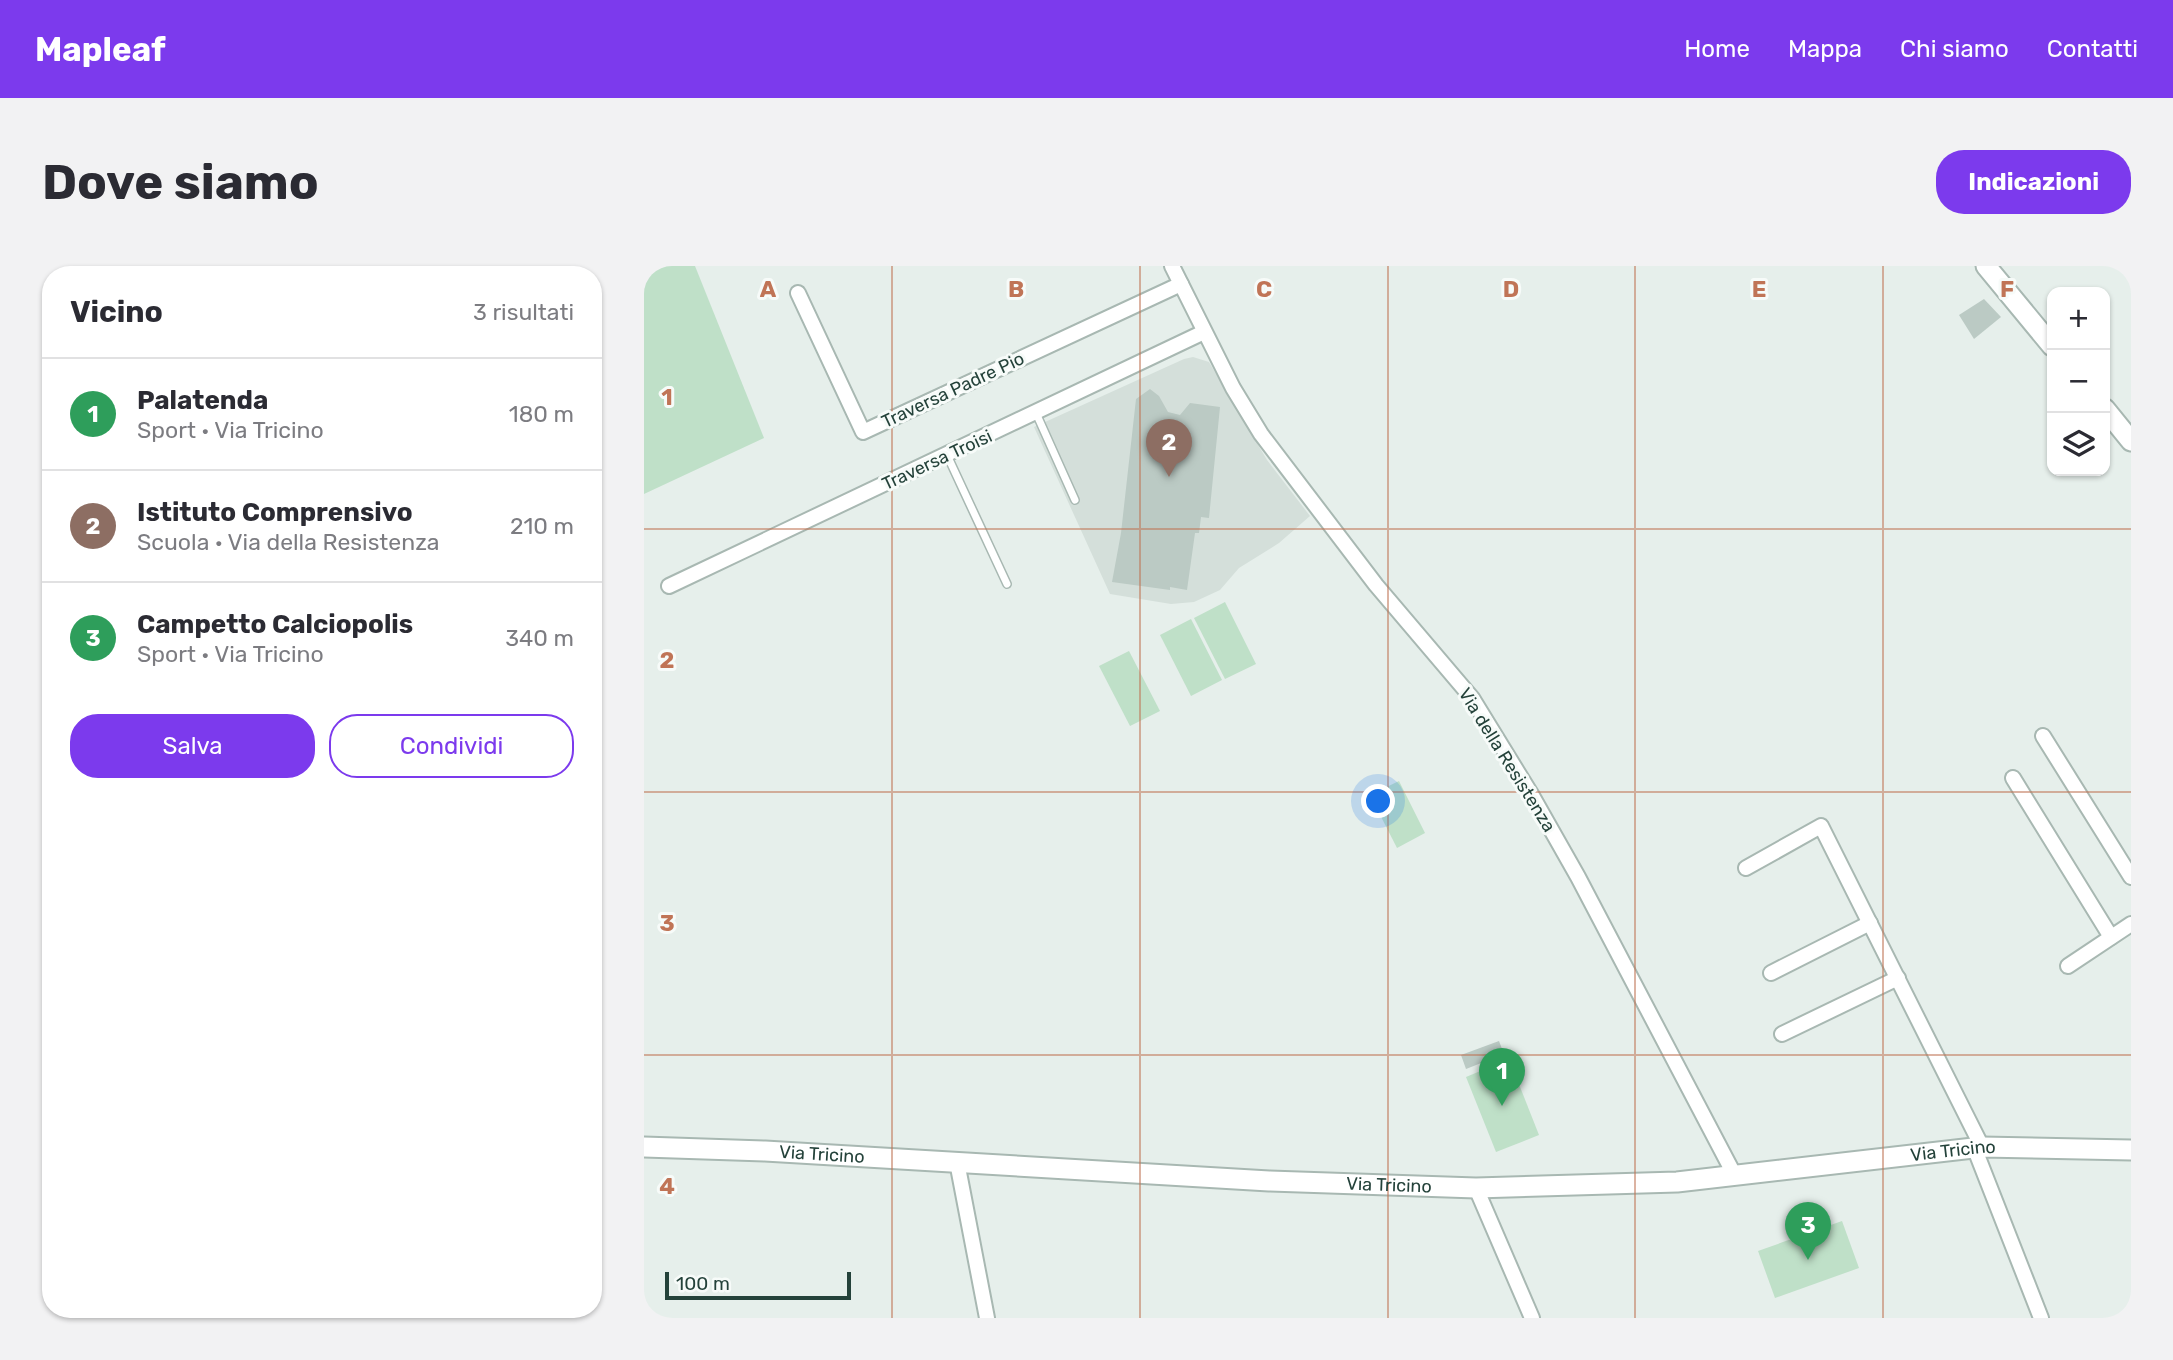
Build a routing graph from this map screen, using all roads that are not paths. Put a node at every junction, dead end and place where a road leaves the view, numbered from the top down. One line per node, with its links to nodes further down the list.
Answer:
1 (1172, 266): 3 (street, Via della Resistenza)
2 (1986, 266): 6 (street)
3 (1181, 285): 4 (street, Traversa Padre Pio); 5 (street, Via della Resistenza)
4 (798, 293)
5 (1204, 332): 7 (street, Traversa Troisi); 29 (street, Via della Resistenza)
6 (2047, 340)
7 (1036, 413): 10 (street, Traversa Troisi); 11 (lane)
8 (2108, 413): 9 (street)
9 (2131, 441)
10 (947, 455): 12 (lane); 13 (street, Traversa Troisi)
11 (1075, 500)
12 (1007, 584)
13 (669, 586)
14 (2043, 736): 17 (street)
15 (2013, 778): 20 (street)
16 (1746, 868): 18 (street)
17 (2131, 877)
18 (1870, 923): 22 (street); 23 (street)
19 (2131, 924): 20 (street)
20 (2112, 937): 21 (street)
21 (2068, 966)
22 (1772, 973)
23 (1898, 978): 24 (street); 26 (street)
24 (1783, 1034)
25 (644, 1147): 28 (street, Via Tricino)
26 (1978, 1147): 27 (street, Via Tricino); 29 (street, Via Tricino); 33 (street)
27 (2131, 1150)
28 (957, 1162): 30 (street, Via Tricino); 31 (street)
29 (1735, 1176): 30 (street, Via Tricino)
30 (1476, 1188): 32 (street)
31 (987, 1318)
32 (1532, 1318)
33 (2041, 1318)

